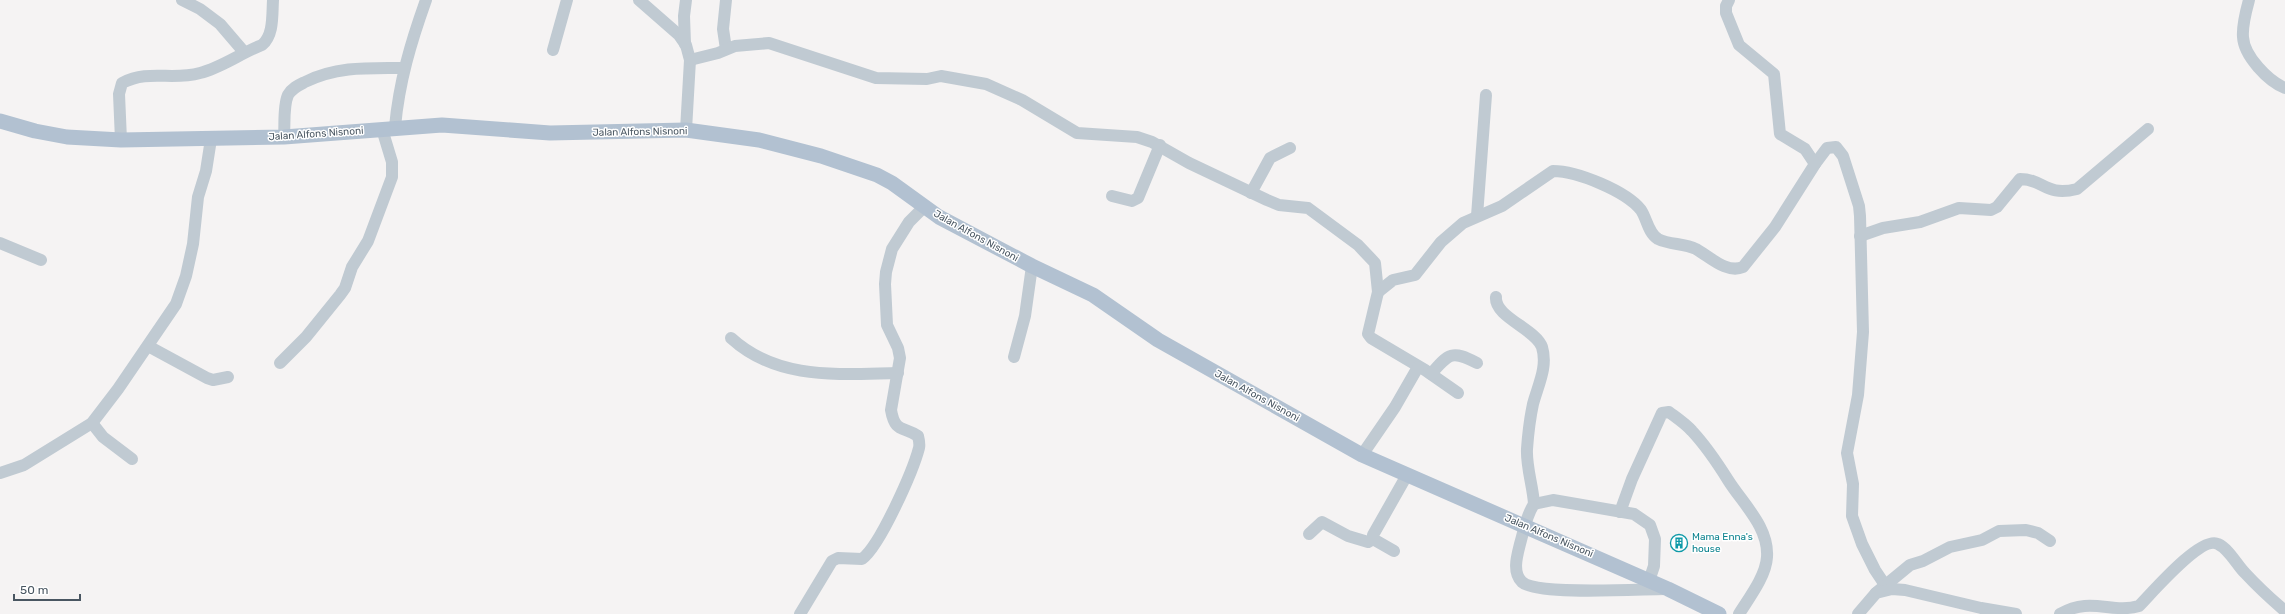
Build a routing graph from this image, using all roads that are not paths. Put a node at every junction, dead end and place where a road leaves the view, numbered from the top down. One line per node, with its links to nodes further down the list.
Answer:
1 (182, 0): 13 (street)
2 (273, 0): 13 (street)
3 (426, 0): 15 (street)
4 (567, 0): 12 (street)
5 (639, 0): 10 (street)
6 (686, 0): 10 (street)
7 (726, 0): 11 (street)
8 (1729, 0): 27 (street)
9 (2249, 0): 16 (street)
10 (686, 45): 14 (street)
11 (726, 49): 14 (street); 25 (street)
12 (553, 50)
13 (244, 52): 24 (street)
14 (690, 60): 21 (street)
15 (404, 68): 19 (street); 22 (street)
16 (2285, 88)
17 (1486, 94): 31 (street)
18 (0, 121): 24 (main road, Jalan Alfons Nisnoni)
19 (389, 128): 21 (main road, Jalan Alfons Nisnoni); 22 (main road, Jalan Alfons Nisnoni); 41 (street)
20 (2148, 129): 32 (street)
21 (686, 130): 30 (main road, Jalan Alfons Nisnoni)
22 (284, 137): 23 (main road, Jalan Alfons Nisnoni)
23 (212, 139): 24 (main road, Jalan Alfons Nisnoni); 39 (street)
24 (121, 140)
25 (1160, 145): 28 (street); 29 (street)
26 (1290, 148): 28 (street)
27 (1816, 164): 31 (street); 32 (street)
28 (1251, 193): 36 (street)
29 (1112, 196)
30 (925, 206): 35 (main road, Jalan Alfons Nisnoni); 44 (street)
31 (1477, 216): 36 (street)
32 (1860, 236): 62 (street)
33 (0, 243): 34 (street)
34 (41, 260)
35 (1032, 266): 40 (street); 49 (main road, Jalan Alfons Nisnoni)
36 (1378, 292): 43 (street)
37 (1496, 297): 53 (street)
38 (731, 338): 44 (street)
39 (148, 346): 46 (street); 48 (street)
40 (1014, 357)
41 (280, 363)
42 (1477, 363): 45 (street)
43 (1418, 367): 45 (street); 49 (street)
44 (898, 373): 64 (street)
45 (1431, 374): 47 (street)
46 (228, 377)
47 (1458, 393)
48 (92, 422): 50 (street); 51 (street)
49 (1362, 455): 52 (main road, Jalan Alfons Nisnoni)
50 (132, 459)
51 (0, 473)
52 (1407, 475): 55 (main road, Jalan Alfons Nisnoni); 57 (street)
53 (1534, 504): 54 (street); 55 (street)
54 (1620, 512): 60 (street); 66 (street)
55 (1525, 525): 60 (main road, Jalan Alfons Nisnoni); 61 (street)
56 (1309, 534): 57 (street)
57 (1373, 539): 59 (street)
58 (2050, 541): 62 (street)
59 (1394, 551)
60 (1649, 580): 61 (main road, Jalan Alfons Nisnoni)
61 (1668, 589): 65 (main road, Jalan Alfons Nisnoni)
62 (1881, 589): 67 (street); 68 (street)
63 (2285, 611): 69 (street)
64 (800, 614)
65 (1719, 614)
66 (1739, 614)
67 (1858, 614)
68 (2016, 614)
69 (2060, 614)

